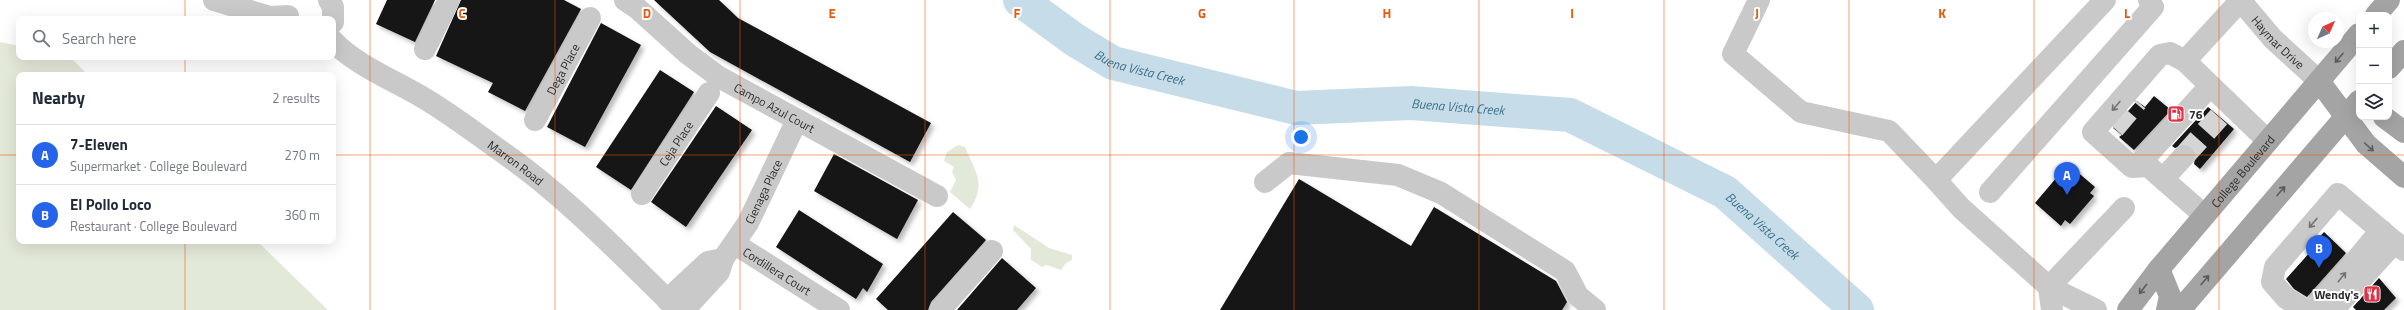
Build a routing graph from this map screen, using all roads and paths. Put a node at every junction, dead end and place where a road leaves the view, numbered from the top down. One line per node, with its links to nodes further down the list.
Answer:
1 (214, 0): 12 (street)
2 (329, 0): 14 (street)
3 (449, 0): 18 (street)
4 (625, 0): 23 (street, Campo Azul Court)
5 (1759, 0): 35 (street)
6 (2105, 0): 35 (street)
7 (2150, 0): 38 (street)
8 (2241, 0): 20 (street); 22 (street, Haymar Drive)
9 (2389, 0): 11 (main road)
10 (290, 12): 13 (street)
11 (2379, 12)
12 (267, 16)
13 (274, 16)
14 (333, 16)
15 (590, 18): 27 (street, Dega Place)
16 (2356, 37): 22 (main road, College Boulevard, one-way to 22)
17 (336, 43): 49 (street, Marron Road)
18 (425, 49)
19 (2404, 51): 21 (main road)
20 (2178, 57): 24 (street); 25 (street); 33 (street, one-way to 33)
21 (2392, 65)
22 (2318, 81): 26 (main road); 31 (main road, College Boulevard)
23 (714, 85): 28 (street, Campo Azul Court); 39 (street, Ceja Place)
24 (2210, 86): 31 (street); 33 (street)
25 (2137, 101)
26 (2355, 106): 34 (main road, one-way to 34); 57 (main road, one-way to 26)
27 (535, 120)
28 (797, 120): 40 (street, Campo Azul Court); 45 (street, Cienaga Place)
29 (2388, 120): 30 (main road)
30 (2404, 132)
31 (2268, 141): 42 (main road, College Boulevard)
32 (2189, 160): 37 (street)
33 (2138, 165): 37 (street)
34 (2404, 177)
35 (1936, 180): 47 (street)
36 (1265, 182): 48 (street)
37 (2168, 183): 42 (street)
38 (1990, 192)
39 (642, 194)
40 (937, 196)
41 (2124, 208): 47 (street)
42 (2204, 215): 46 (main road, College Boulevard)
43 (2396, 241): 58 (street, one-way to 43); 58 (street, one-way to 58); 59 (street)
44 (992, 251): 51 (street)
45 (729, 252): 49 (street); 50 (street, Cordillera Court)
46 (2159, 269): 55 (main road, College Boulevard, one-way to 55); 56 (main road)
47 (2049, 287): 53 (street); 54 (street)
48 (1574, 303): 52 (street)
49 (676, 307)
50 (839, 310)
51 (940, 310)
52 (1595, 310)
53 (2052, 310)
54 (2096, 310)
55 (2128, 310)
56 (2167, 310)
57 (2180, 310)
58 (2304, 310)
59 (2333, 310)

